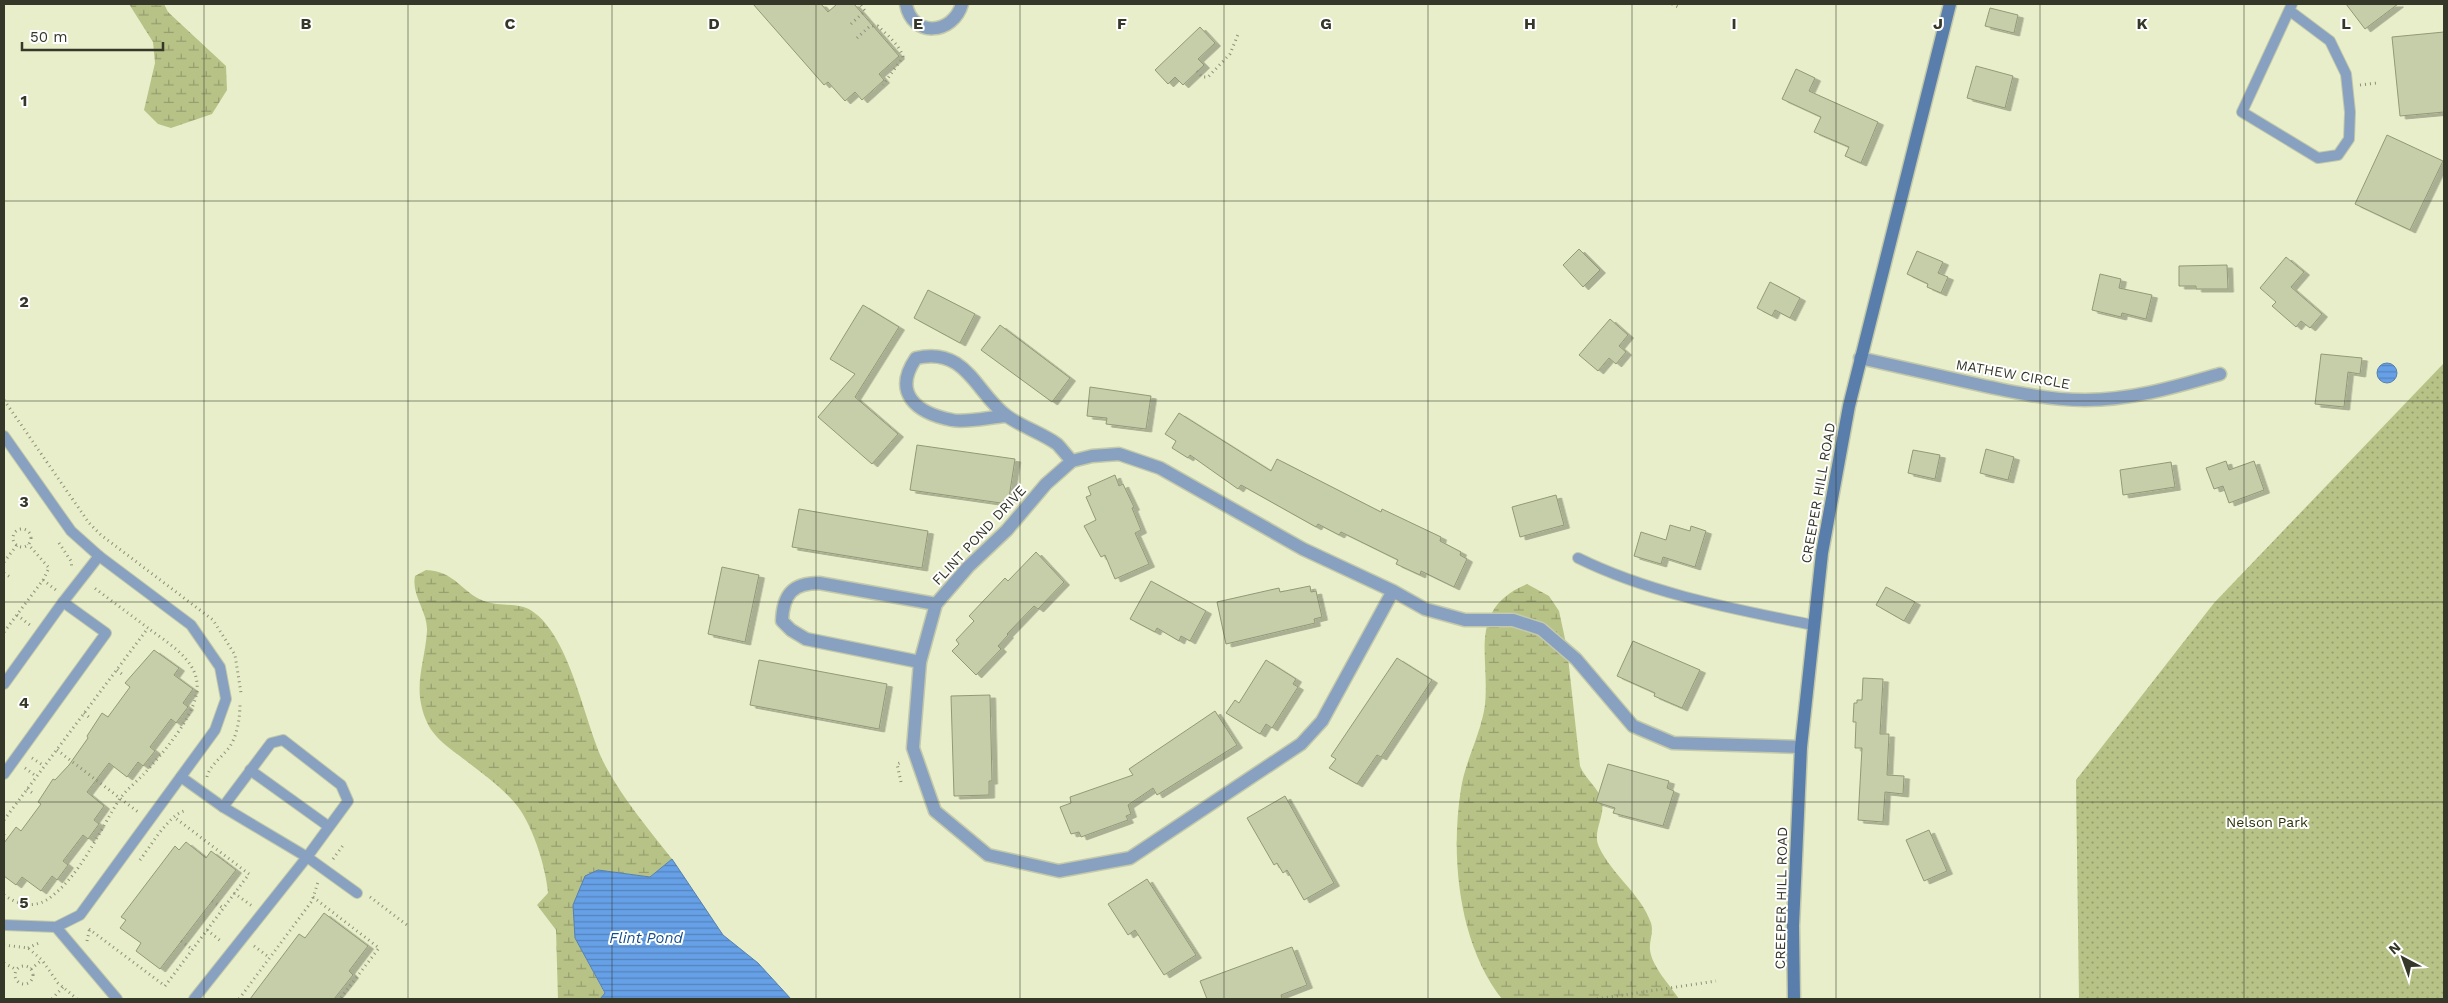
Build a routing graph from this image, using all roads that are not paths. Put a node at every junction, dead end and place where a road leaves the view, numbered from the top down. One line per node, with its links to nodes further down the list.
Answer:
1 (906, 4): 2 (street)
2 (962, 4)
3 (1950, 4): 5 (street, CREEPER HILL ROAD)
4 (2291, 7): 4 (lane)
5 (1860, 358): 6 (street, MATHEW CIRCLE); 15 (street, CREEPER HILL ROAD)
6 (2220, 374)
7 (1006, 416): 7 (street); 9 (street)
8 (4, 436): 10 (lane)
9 (1072, 461): 12 (street); 14 (street, FLINT POND DRIVE)
10 (99, 556): 13 (lane); 21 (lane)
11 (1578, 558): 15 (lane)
12 (1393, 591): 16 (street, FLINT POND DRIVE); 18 (street)
13 (63, 602): 17 (lane); 20 (lane)
14 (936, 604): 16 (street, FLINT POND DRIVE); 16 (street)
15 (1813, 625): 18 (street, CREEPER HILL ROAD)
16 (920, 662)
17 (4, 684)
18 (1800, 747): 30 (street, CREEPER HILL ROAD)
19 (250, 770): 22 (lane); 23 (lane); 23 (lane)
20 (4, 774)
21 (182, 777): 22 (lane); 27 (lane)
22 (223, 807): 24 (lane)
23 (328, 826): 24 (lane)
24 (307, 857): 25 (lane); 29 (lane)
25 (357, 893)
26 (4, 925): 27 (lane)
27 (56, 927): 28 (lane)
28 (117, 999)
29 (194, 999)
30 (1794, 999)

